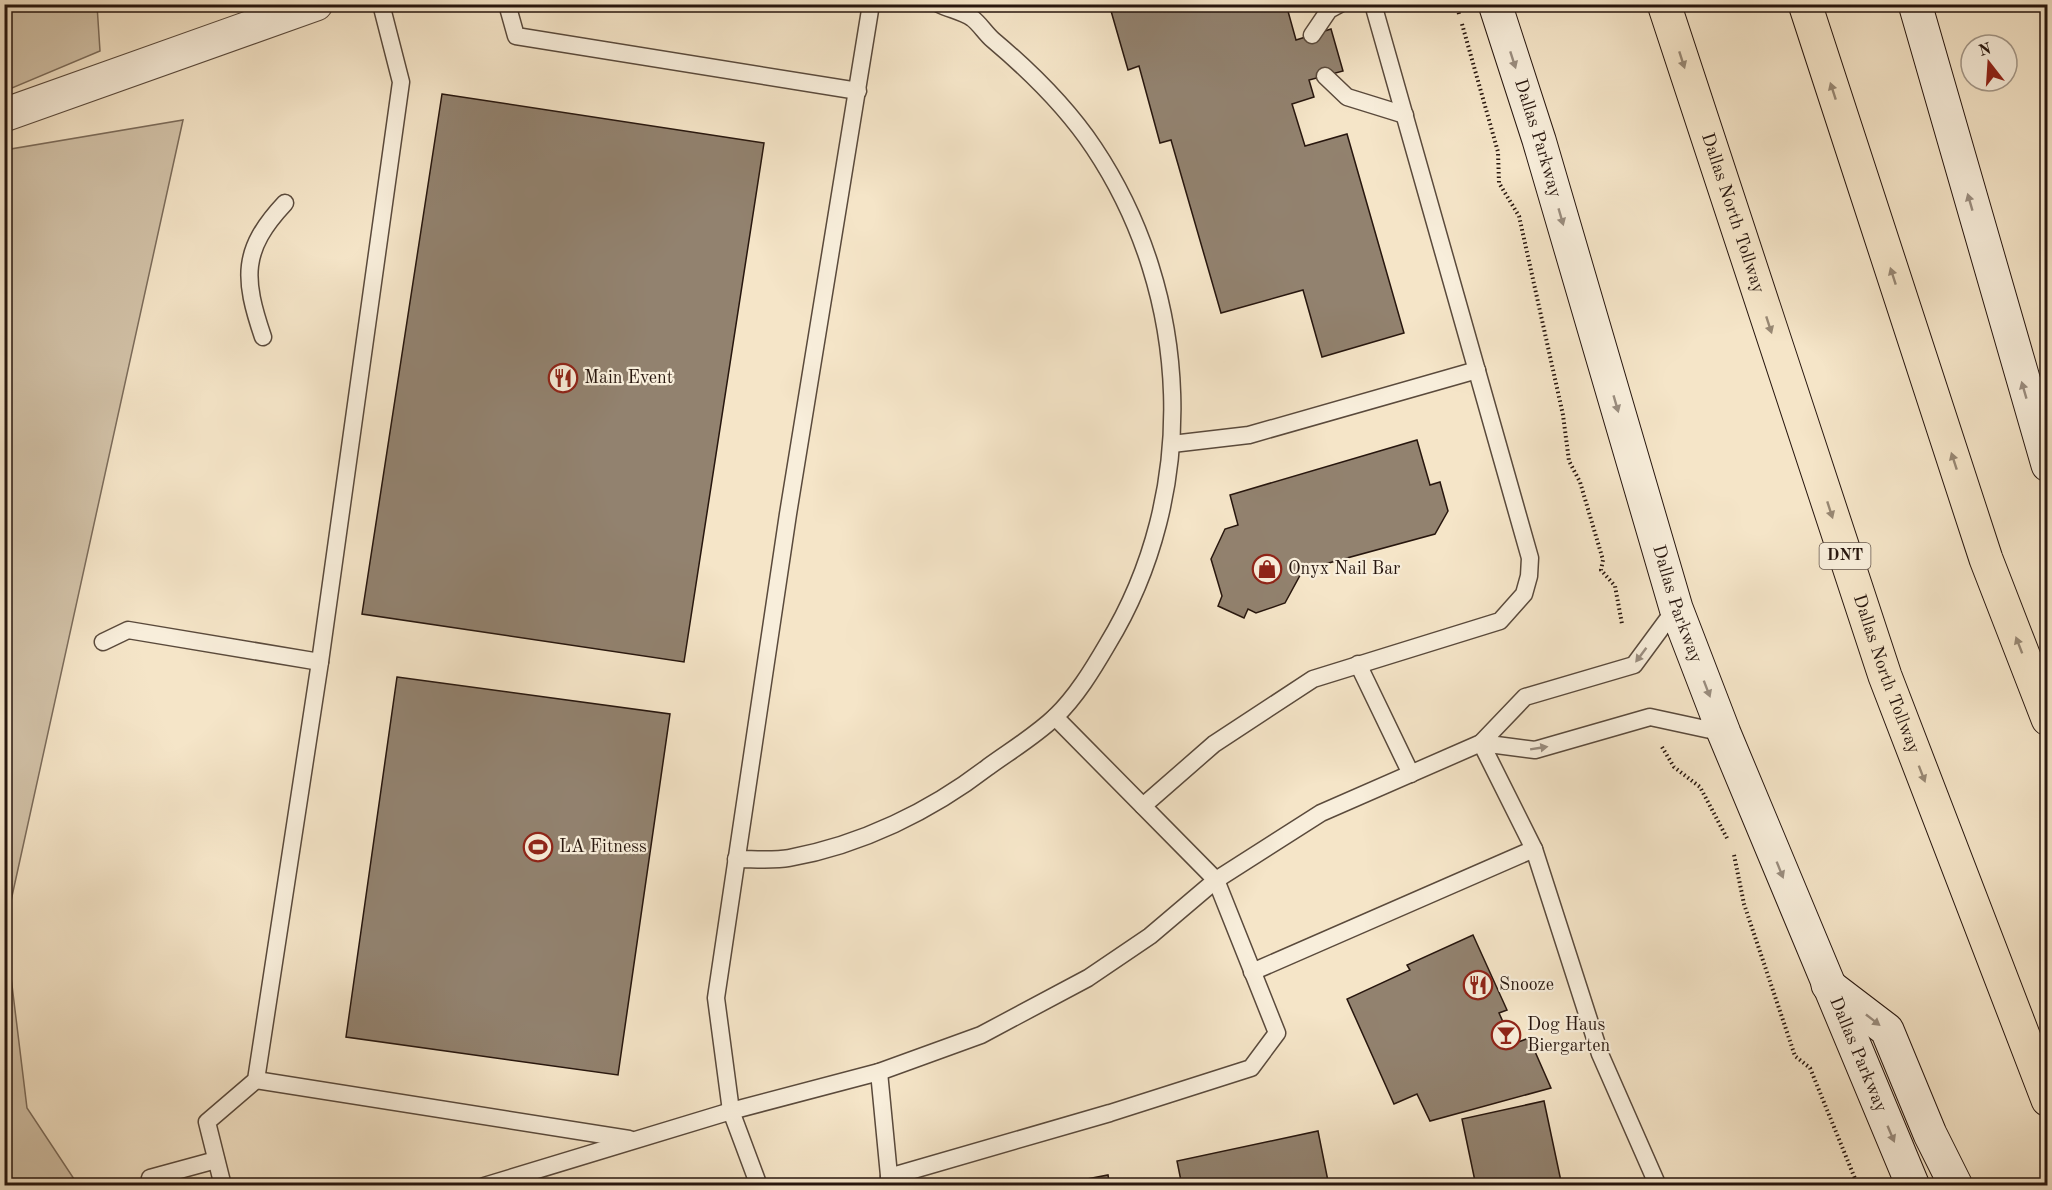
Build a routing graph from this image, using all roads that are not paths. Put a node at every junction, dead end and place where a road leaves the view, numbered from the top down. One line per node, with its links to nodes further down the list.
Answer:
1 (316, 4): 16 (main road)
2 (381, 4): 25 (lane)
3 (507, 4): 15 (lane)
4 (871, 4): 15 (lane)
5 (939, 4): 12 (lane)
6 (1340, 4): 13 (lane)
7 (1373, 4): 17 (lane)
8 (1495, 4): 23 (main road, Dallas Parkway, one-way to 23)
9 (1664, 4): 40 (highway, Dallas North Tollway / DNT, one-way to 40)
10 (1805, 4): 28 (highway, one-way to 10)
11 (1915, 4): 22 (main road, one-way to 11)
12 (976, 11): 21 (lane)
13 (1312, 35)
14 (1325, 76): 17 (lane)
15 (858, 91): 34 (lane)
16 (4, 115)
17 (1405, 115): 20 (lane)
18 (285, 203): 19 (lane)
19 (264, 336)
20 (1478, 370): 21 (lane); 26 (lane)
21 (1172, 444): 27 (lane)
22 (2048, 465)
23 (1676, 608): 29 (main road, Dallas Parkway, one-way to 29); 30 (lane, one-way to 30)
24 (103, 642): 25 (lane)
25 (320, 662): 39 (lane)
26 (1358, 664): 31 (lane); 32 (lane)
27 (1055, 717): 32 (lane); 34 (lane)
28 (2048, 719)
29 (1724, 733): 30 (lane, one-way to 29); 37 (main road, Dallas Parkway, one-way to 37)
30 (1481, 743): 31 (lane); 33 (lane)
31 (1411, 774): 35 (lane)
32 (1143, 806): 35 (lane)
33 (1534, 849): 36 (lane); 49 (lane)
34 (736, 859): 41 (lane)
35 (1216, 880): 36 (lane); 38 (lane)
36 (1252, 972): 45 (lane)
37 (1827, 984): 50 (main road, Dallas Parkway, one-way to 50); 51 (main road, one-way to 51)
38 (879, 1071): 41 (lane); 45 (lane)
39 (256, 1080): 42 (lane); 43 (lane)
40 (2048, 1100)
41 (731, 1111): 42 (lane); 48 (lane)
42 (634, 1140): 47 (lane)
43 (216, 1160): 44 (lane); 46 (lane)
44 (150, 1178)
45 (889, 1181)
46 (223, 1185)
47 (484, 1185)
48 (759, 1185)
49 (1658, 1185)
50 (1913, 1185)
51 (1956, 1185)

